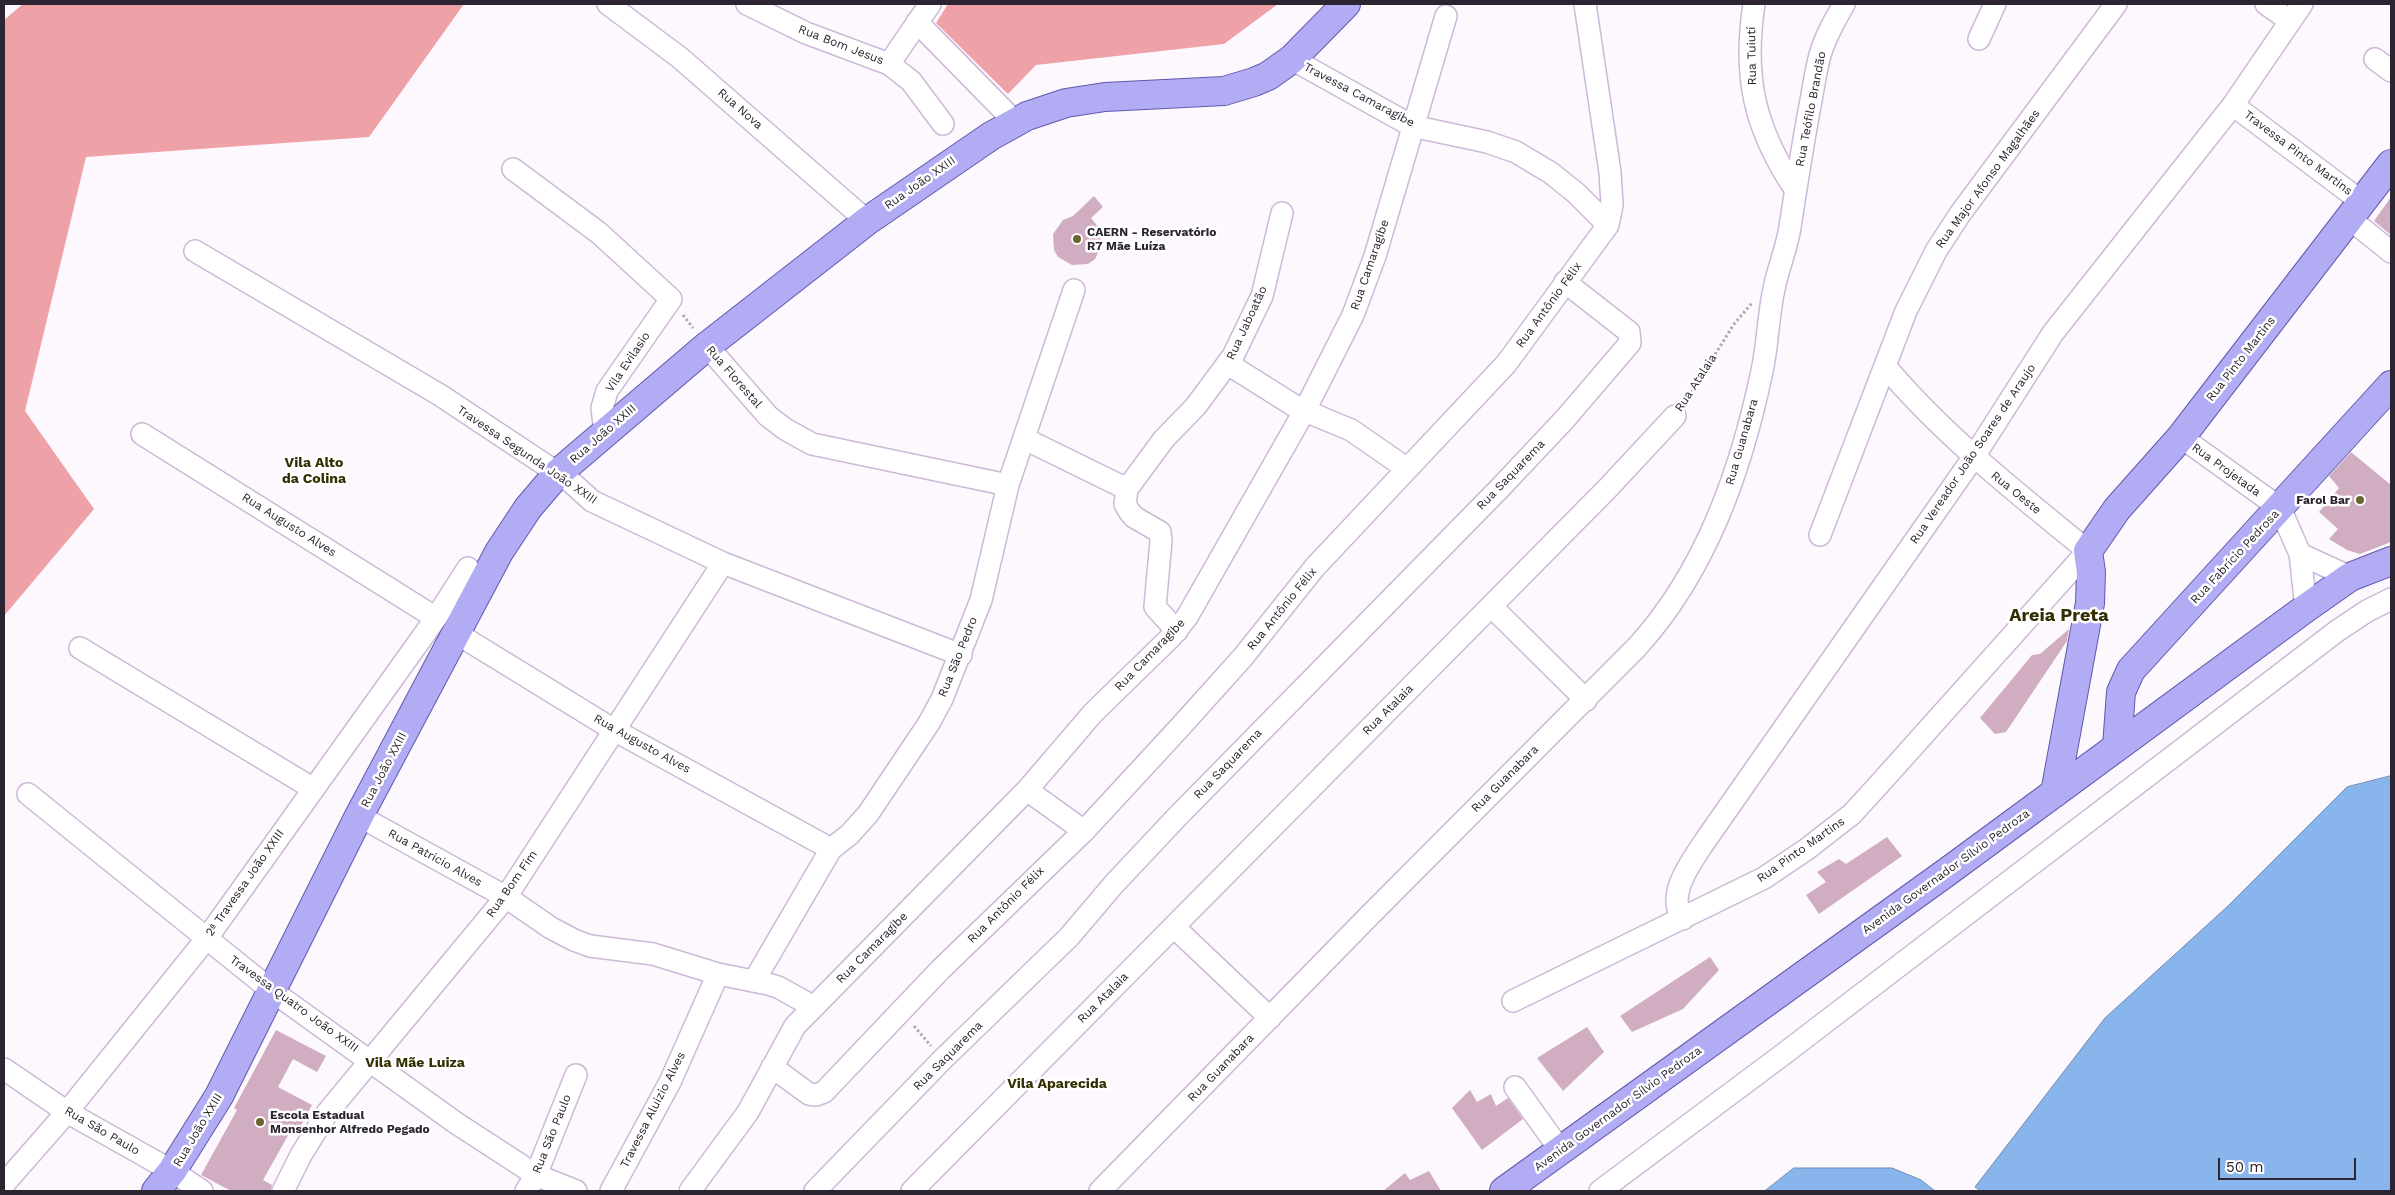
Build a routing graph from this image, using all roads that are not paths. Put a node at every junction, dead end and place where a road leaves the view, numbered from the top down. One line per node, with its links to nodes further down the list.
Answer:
1 (608, 4): 26 (street, Rua Nova)
2 (747, 4): 16 (street, Rua Bom Jesus)
3 (1346, 4): 15 (main road, Rua João XXIII)
4 (1585, 4): 27 (street, Rua Antônio Félix)
5 (1754, 4): 23 (street, Rua Tuiutí)
6 (1844, 4): 23 (street, Rua Teófilo Brandão)
7 (1995, 4): 14 (street)
8 (2116, 4): 34 (street, Rua Major Afonso Magalhães)
9 (2266, 4): 13 (street)
10 (2302, 4): 13 (street, Rua Vereador João Soares de Araujo)
11 (923, 9): 16 (street); 18 (street)
12 (1446, 16): 20 (street, Rua Camaragibe)
13 (2290, 21): 17 (street, Rua Vereador João Soares de Araujo)
14 (1978, 39)
15 (1292, 59): 18 (main road, Rua João XXIII); 20 (street, Travessa Camaragibe)
16 (889, 64): 19 (street, Rua Bom Jesus)
17 (2233, 105): 24 (street, Travessa Pinto Martins); 42 (street, Rua Vereador João Soares de Araujo)
18 (1015, 122): 26 (main road, Rua João XXIII)
19 (944, 124)
20 (1412, 126): 27 (street, Travessa Camaragibe); 36 (street, Rua Camaragibe)
21 (2391, 164): 24 (main road, Rua Pinto Martins)
22 (514, 169): 38 (street, Vila Evilasio)
23 (1795, 189): 62 (street, Rua Guanabara)
24 (2356, 210): 29 (street, Travessa Pinto Martins); 40 (main road, Rua Pinto Martins)
25 (1282, 213): 33 (street, Rua Jaboatão)
26 (867, 221): 32 (main road, Rua João XXIII)
27 (1608, 225): 30 (street, Rua Antônio Félix)
28 (195, 251): 44 (street, Travessa Segunda João XXIII)
29 (2391, 252)
30 (1565, 282): 43 (street, Rua Antônio Félix); 97 (street, Rua Saquarema)
31 (1074, 290): 41 (street, Rua São Pedro)
32 (707, 346): 38 (main road, Rua João XXIII); 45 (street, Rua Florestal)
33 (1228, 364): 36 (street); 46 (street, Rua Jaboatão)
34 (1885, 366): 42 (street, Rua Oeste); 48 (street, Rua Major Afonso Magalhães)
35 (2391, 385): 47 (main road, Rua Fabrício Pedrosa)
36 (1305, 410): 43 (street); 59 (street, Rua Camaragibe)
37 (1675, 416): 56 (street, Rua Atalaia)
38 (605, 432): 44 (main road, Rua João XXIII)
39 (142, 434): 58 (street, Rua Augusto Alves)
40 (2181, 437): 47 (street, Rua Projetada); 49 (main road, Rua Pinto Martins)
41 (1025, 439): 45 (street, Rua São Pedro); 46 (street)
42 (1974, 458): 49 (street, Rua Oeste); 73 (street, Rua Vereador João Soares de Araujo)
43 (1406, 468): 70 (street, Rua Antônio Félix)
44 (557, 474): 52 (street, Travessa Segunda João XXIII); 58 (main road, Rua João XXIII)
45 (1008, 485): 61 (street, Rua São Pedro)
46 (1126, 489): 59 (street)
47 (2280, 508): 50 (street); 64 (main road, Rua Fabrício Pedrosa)
48 (1820, 535)
49 (2088, 551): 67 (main road); 73 (street, Rua Pinto Martins)
50 (2300, 554): 54 (street); 57 (street)
51 (2391, 561): 54 (main road, Avenida Governador Sílvio Pedroza)
52 (723, 563): 61 (street, Travessa Segunda João XXIII); 63 (street, Rua Bom Fim)
53 (468, 568): 58 (street, 2ª Travessa João XXIII)
54 (2350, 577): 57 (main road, Avenida Governador Sílvio Pedroza)
55 (2391, 599): 101 (street)
56 (1491, 606): 62 (street); 74 (street, Rua Atalaia)
57 (2306, 608): 64 (main road, Avenida Governador Sílvio Pedroza)
58 (446, 626): 63 (street, Rua Augusto Alves); 65 (street, 2ª Travessa João XXIII); 69 (main road, Rua João XXIII)
59 (1177, 630): 66 (street, Rua Camaragibe)
60 (80, 648): 65 (street)
61 (960, 655): 71 (street, Rua São Pedro)
62 (1586, 700): 81 (street, Rua Guanabara)
63 (614, 730): 71 (street, Rua Augusto Alves); 72 (street, Rua Bom Fim)
64 (2117, 746): 67 (main road, Avenida Governador Sílvio Pedroza)
65 (312, 788): 75 (street, 2ª Travessa João XXIII)
66 (1027, 790): 70 (street); 80 (street, Rua Camaragibe)
67 (2055, 793): 88 (main road, Avenida Governador Sílvio Pedroza)
68 (28, 794): 75 (street, Travessa Quatro João XXIII)
69 (360, 816): 72 (street, Rua Patricio Alves); 78 (main road, Rua João XXIII)
70 (1084, 830): 83 (street, Rua Antônio Félix)
71 (831, 849): 77 (street, Rua São Pedro)
72 (506, 897): 76 (street, Rua Patricio Alves); 82 (street, Rua Bom Fim)
73 (1683, 918): 79 (street, Rua Pinto Martins)
74 (1174, 927): 81 (street); 98 (street, Rua Atalaia)
75 (207, 938): 78 (street, Travessa Quatro João XXIII); 87 (street, 2ª Travessa João XXIII)
76 (718, 974): 77 (street, Rua Patricio Alves); 95 (street, Travessa Aluizio Alves)
77 (754, 981): 80 (street, Rua Patricio Alves)
78 (272, 991): 82 (street, Travessa Quatro João XXIII); 89 (main road, Rua João XXIII)
79 (1513, 1001)
80 (814, 1007): 83 (street, Rua Camaragibe)
81 (1270, 1018): 99 (street, Rua Guanabara)
82 (371, 1060): 90 (street, Travessa Quatro João XXIII); 93 (street, Rua Bom Fim)
83 (772, 1067): 96 (street, Rua Camaragibe)
84 (4, 1068): 87 (street, Rua São Paulo)
85 (576, 1075): 90 (street, Rua São Paulo)
86 (1515, 1087): 88 (street)
87 (67, 1112): 89 (street, Rua São Paulo); 91 (street, 2ª Travessa João XXIII)
88 (1561, 1151): 100 (main road, Avenida Governador Sílvio Pedroza)
89 (164, 1181): 92 (street, Rua São Paulo)
90 (531, 1183): 94 (street, Travessa Quatro João XXIII)
91 (4, 1184)
92 (202, 1191)
93 (283, 1191)
94 (576, 1191)
95 (611, 1191)
96 (690, 1191)
97 (815, 1191)
98 (912, 1191)
99 (1100, 1191)
100 (1504, 1191)
101 (1600, 1191)

